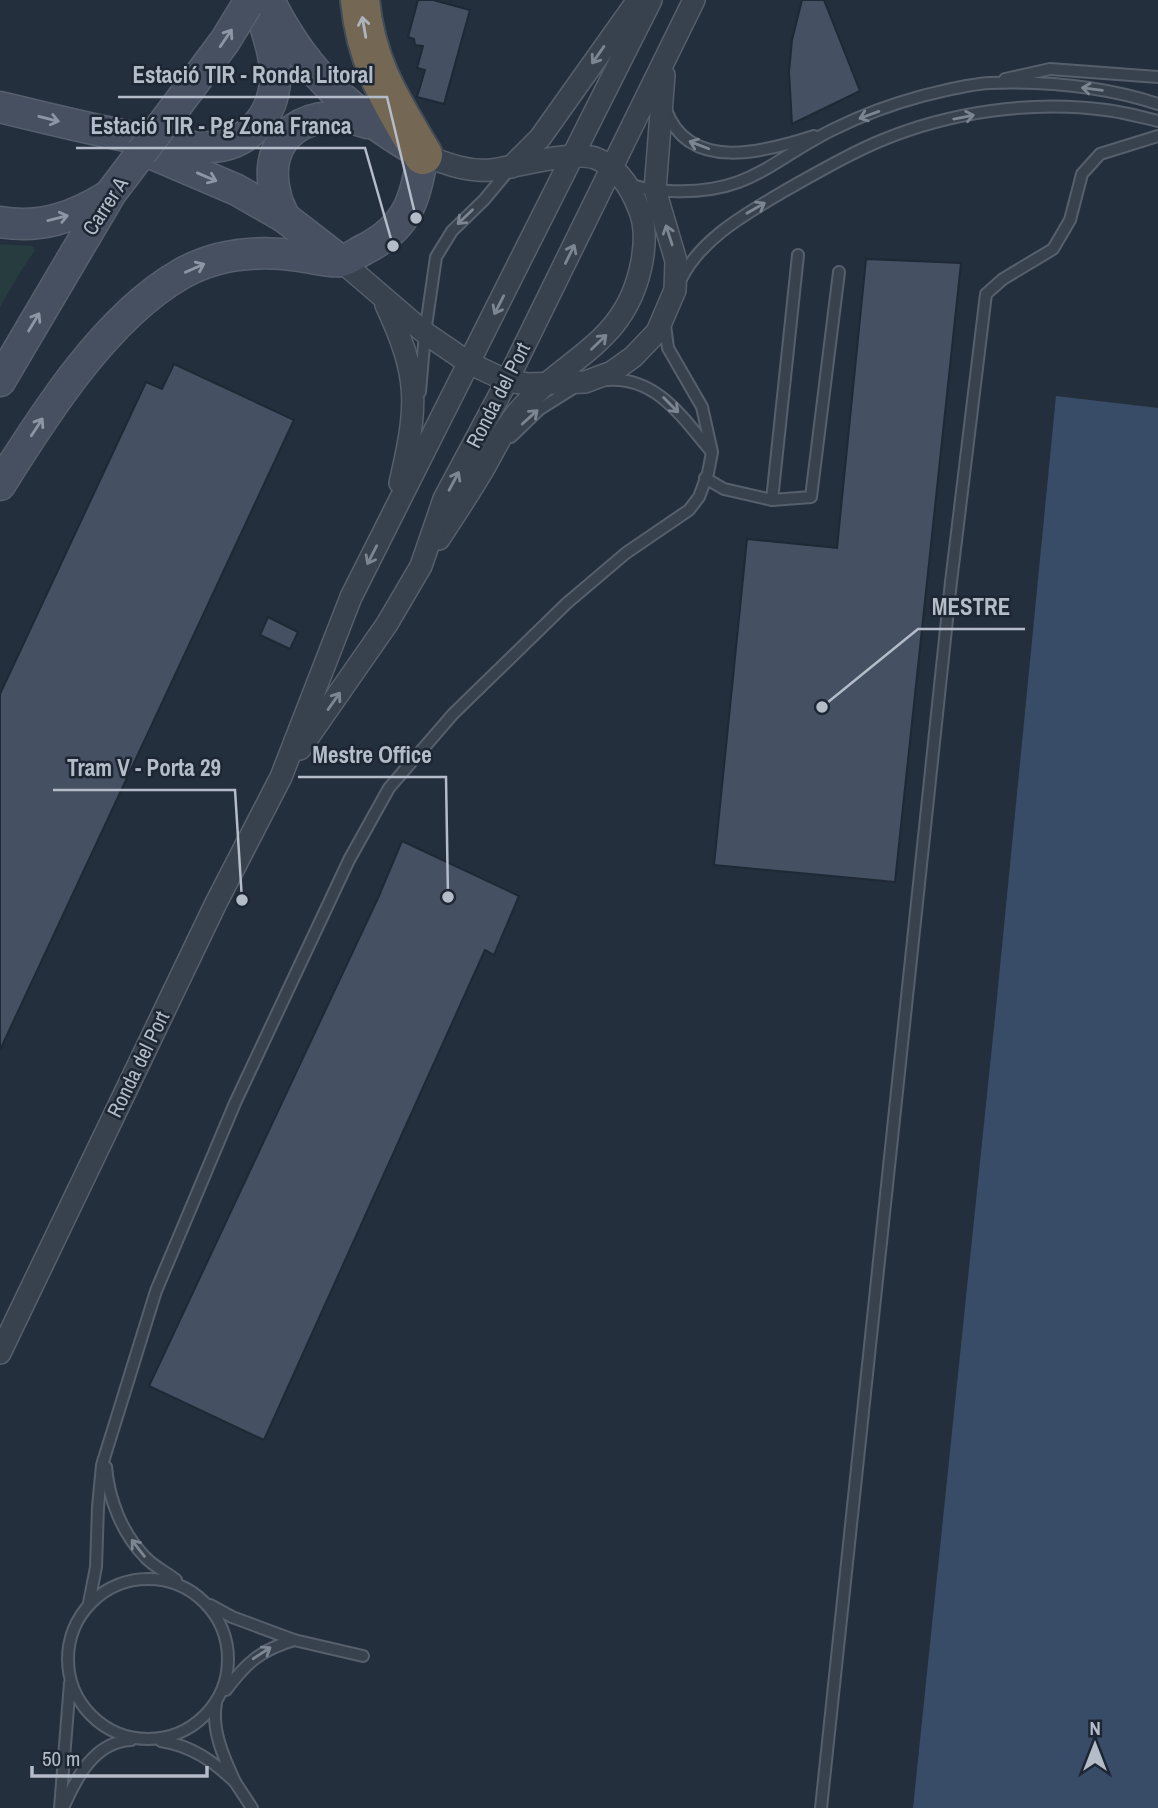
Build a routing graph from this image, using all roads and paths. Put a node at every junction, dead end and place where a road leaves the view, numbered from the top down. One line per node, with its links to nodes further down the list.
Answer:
1 (360, 0): 17 (highway, one-way to 1)
2 (638, 0): 19 (street, one-way to 19)
3 (651, 0): 18 (street, Ronda del Port)
4 (694, 0): 6 (street, Ronda del Port)
5 (255, 1): 13 (main road); 14 (main road); 22 (main road, Carrer A, one-way to 5, bridge)
6 (679, 30): 9 (street); 20 (street, Ronda del Port)
7 (1158, 77): 8 (lane)
8 (988, 83): 10 (lane, one-way to 8); 15 (lane, one-way to 15)
9 (662, 90): 15 (lane, one-way to 9); 21 (street)
10 (1158, 104)
11 (0, 107): 14 (main road, one-way to 14)
12 (1158, 121): 28 (lane, one-way to 12)
13 (374, 125): 17 (main road); 23 (main road)
14 (99, 131): 23 (main road, one-way to 23)
15 (831, 131): 21 (lane)
16 (1158, 136): 60 (lane)
17 (423, 155): 19 (street); 26 (main road)
18 (573, 156): 19 (street); 20 (street); 32 (street, Ronda del Port, one-way to 32)
19 (511, 167): 31 (lane, one-way to 31)
20 (619, 176): 21 (lane); 34 (street, Ronda del Port, one-way to 20); 36 (street, one-way to 20)
21 (655, 190): 28 (street, one-way to 21)
22 (111, 194): 24 (main road, one-way to 22); 33 (main road, Carrer A, one-way to 22)
23 (285, 217): 26 (main road)
24 (0, 222)
25 (798, 255): 42 (lane)
26 (341, 261): 29 (street); 41 (main road, one-way to 26)
27 (839, 272): 42 (lane)
28 (675, 290): 30 (street)
29 (382, 296): 31 (street); 37 (street)
30 (665, 316): 35 (street); 38 (lane)
31 (425, 333): 32 (street); 37 (lane)
32 (470, 363): 34 (street); 43 (street, Ronda del Port)
33 (0, 381)
34 (507, 381): 36 (street); 44 (street, Ronda del Port, one-way to 34)
35 (585, 382): 36 (street); 38 (lane, one-way to 38); 39 (lane, one-way to 35)
36 (545, 384): 39 (street)
37 (412, 432): 43 (street)
38 (712, 452): 40 (lane)
39 (486, 465): 44 (street)
40 (705, 478): 42 (lane); 48 (lane)
41 (0, 485)
42 (772, 500)
43 (392, 517): 45 (street, Ronda del Port, one-way to 45)
44 (421, 566): 45 (street, Ronda del Port, one-way to 44)
45 (281, 777): 46 (street, Ronda del Port)
46 (6, 1322): 47 (street, Ronda del Port)
47 (0, 1353)
48 (107, 1444): 49 (lane, one-way to 48); 50 (lane)
49 (187, 1588): 50 (lane); 51 (lane)
50 (89, 1603): 54 (lane)
51 (208, 1604): 52 (lane); 55 (lane)
52 (295, 1640): 53 (lane); 55 (lane, one-way to 52)
53 (363, 1656)
54 (70, 1680): 56 (lane); 58 (lane)
55 (216, 1702): 56 (lane); 57 (lane)
56 (149, 1739): 57 (lane); 58 (lane)
57 (235, 1782): 59 (lane)
58 (61, 1808)
59 (253, 1808)
60 (821, 1808)

